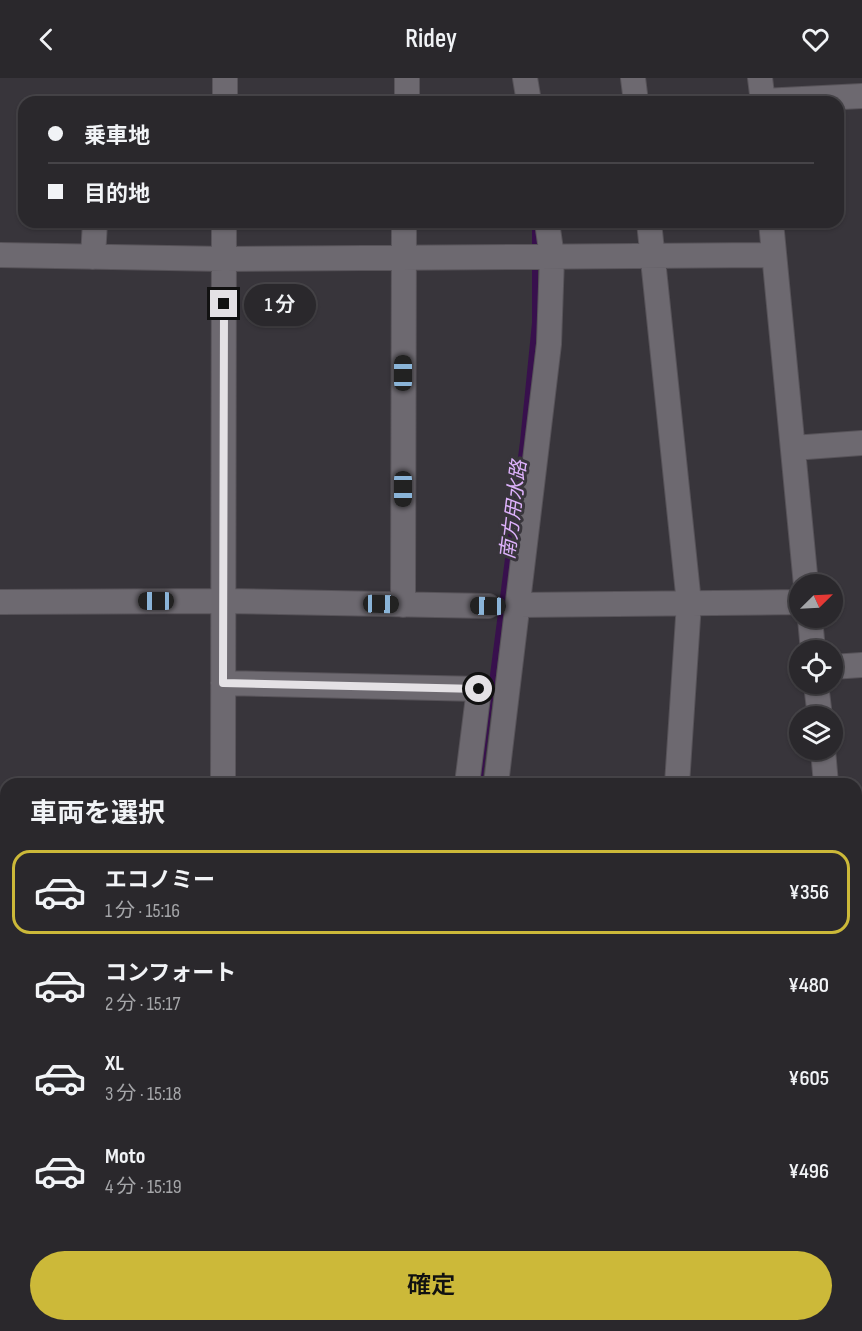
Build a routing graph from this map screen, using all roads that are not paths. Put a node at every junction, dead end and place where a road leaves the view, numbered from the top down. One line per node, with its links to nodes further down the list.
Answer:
1 (225, 78): 6 (street)
2 (407, 78): 7 (street)
3 (525, 78): 8 (street)
4 (633, 78): 9 (street)
5 (762, 94): 10 (street)
6 (225, 96)
7 (407, 96)
8 (528, 96)
9 (635, 96)
10 (862, 96)
11 (94, 228): 20 (street)
12 (224, 228): 23 (street)
13 (404, 228): 22 (street)
14 (548, 228): 21 (street)
15 (650, 228): 19 (street)
16 (772, 228): 18 (street)
17 (0, 255): 20 (street)
18 (774, 255): 19 (street); 25 (street)
19 (652, 256): 21 (street); 30 (street)
20 (93, 257): 23 (street)
21 (552, 257): 22 (street); 32 (street)
22 (403, 258): 23 (street); 31 (street)
23 (224, 259): 27 (street)
24 (862, 442): 25 (street)
25 (793, 448): 26 (street)
26 (805, 574)
27 (223, 601): 28 (street); 31 (street); 36 (street)
28 (0, 602)
29 (789, 602): 30 (street)
30 (689, 603): 32 (street); 41 (street)
31 (403, 605): 33 (street)
32 (519, 605): 40 (street)
33 (488, 606)
34 (862, 665): 35 (street)
35 (843, 666)
36 (223, 683): 38 (street); 39 (street)
37 (824, 760): 42 (street)
38 (222, 778)
39 (468, 778)
40 (497, 778)
41 (677, 778)
42 (825, 778)

